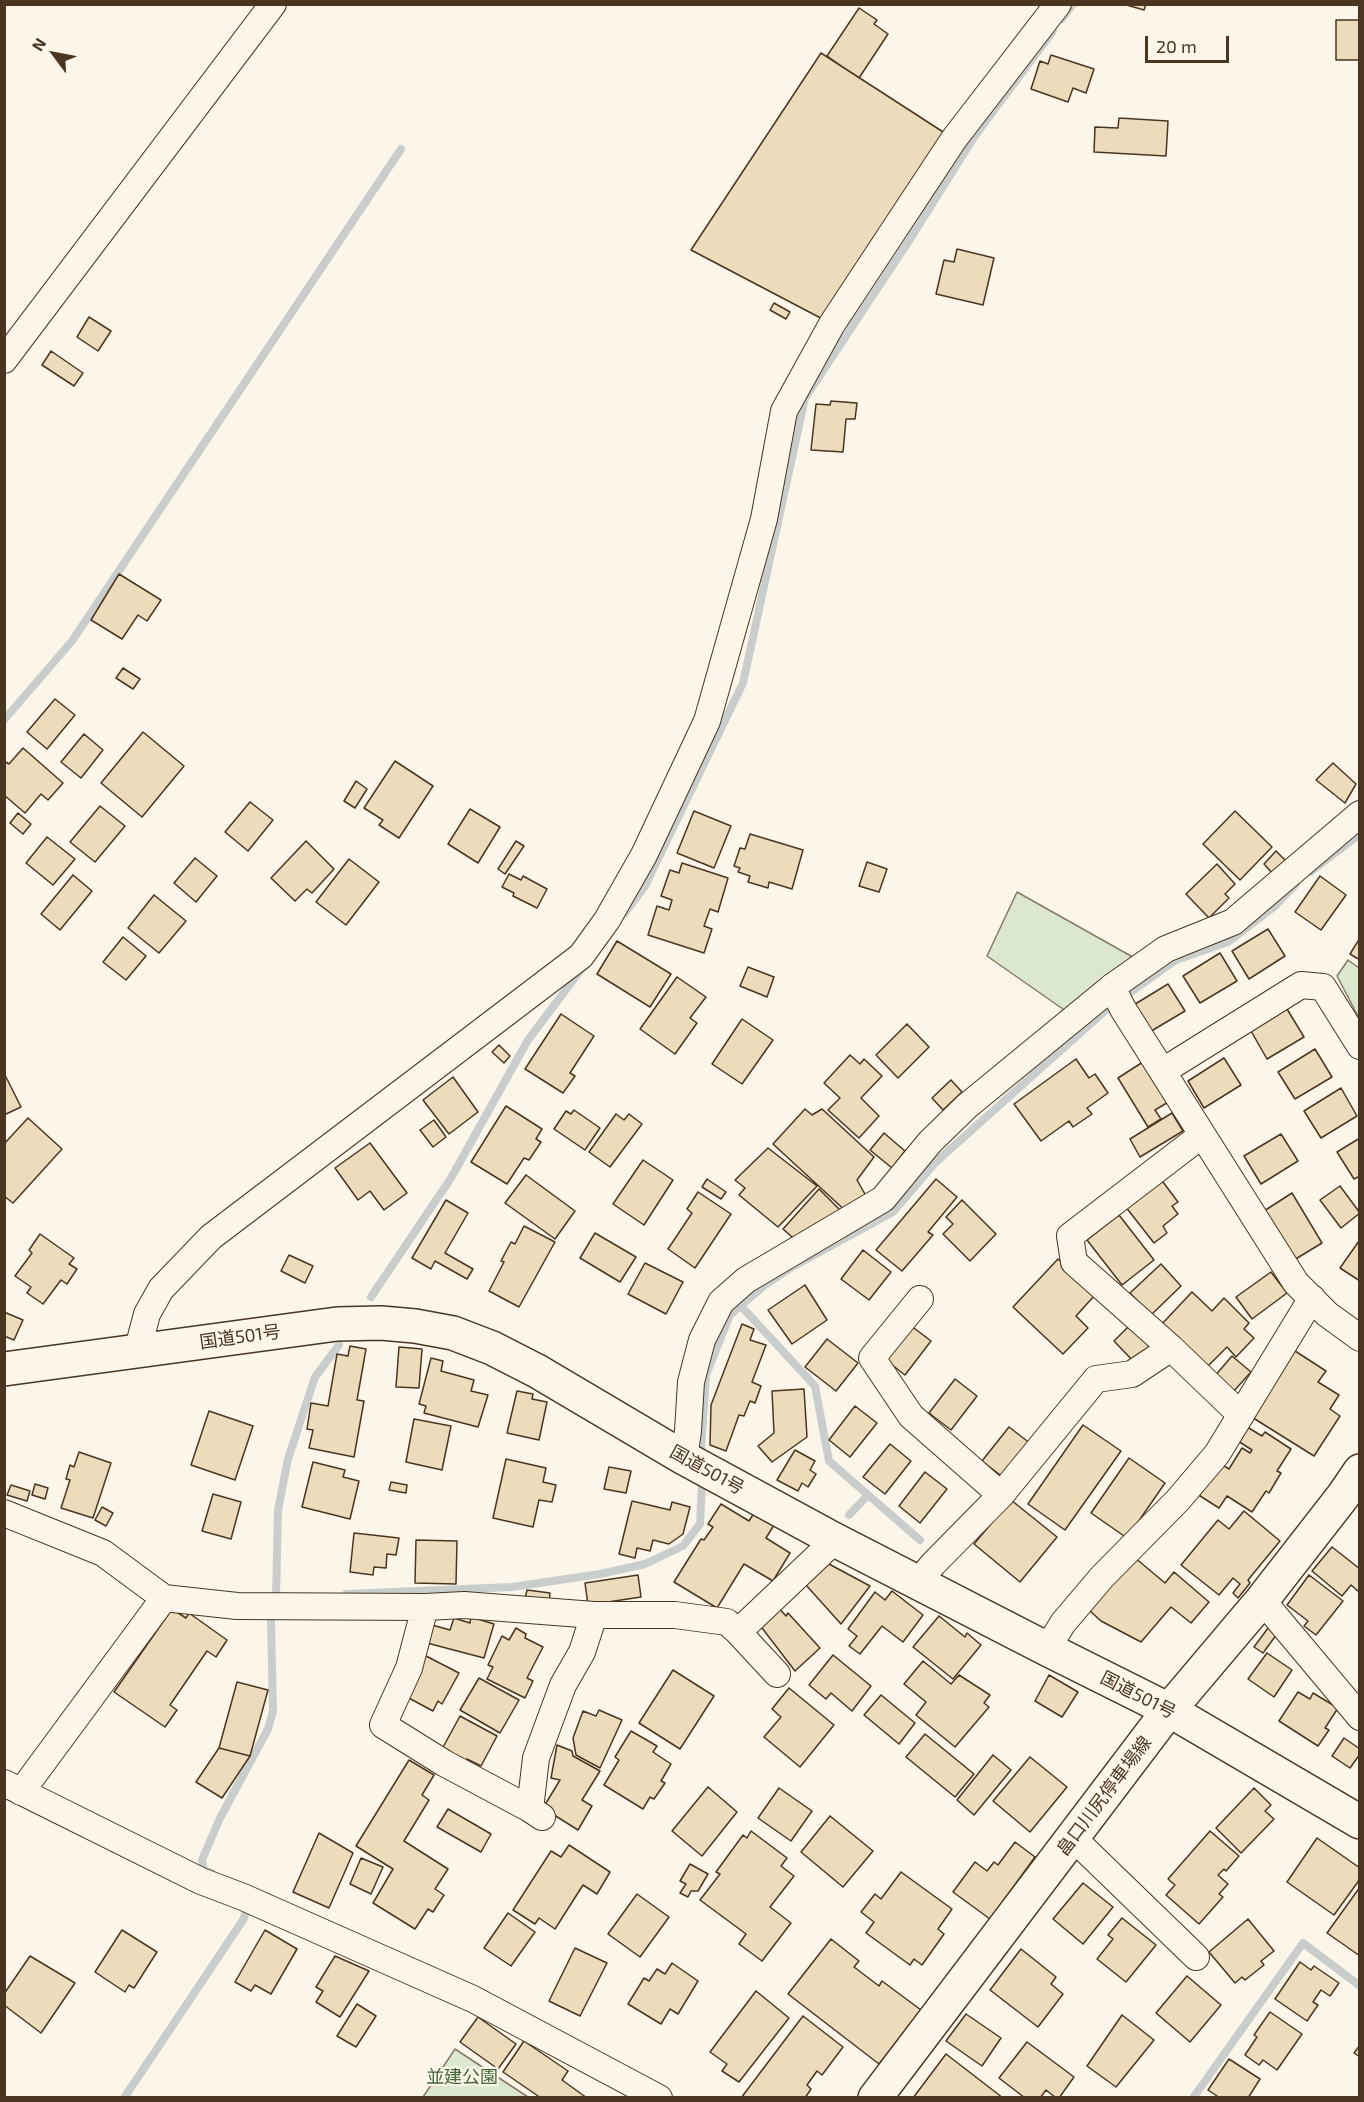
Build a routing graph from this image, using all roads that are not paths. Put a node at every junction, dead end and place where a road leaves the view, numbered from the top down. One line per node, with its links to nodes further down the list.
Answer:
1 (273, 4): 3 (street)
2 (1058, 4): 13 (street)
3 (4, 360)
4 (1359, 814): 5 (street)
5 (1117, 998): 7 (street); 16 (street)
6 (1359, 1046): 7 (street)
7 (1163, 1071): 8 (street)
8 (1202, 1135): 10 (street); 12 (street)
9 (920, 1299): 18 (street)
10 (1312, 1299): 11 (street); 15 (street)
11 (1359, 1338)
12 (1171, 1348): 15 (street); 18 (street)
13 (137, 1352): 14 (main road, 国道501号); 16 (main road, 国道501号)
14 (4, 1369)
15 (1241, 1415): 27 (street)
16 (684, 1458): 20 (main road, 国道501号)
17 (1359, 1471): 23 (main road, 畠口川尻停車場線)
18 (1000, 1495): 21 (street)
19 (4, 1513): 22 (street)
20 (835, 1540): 21 (main road, 国道501号); 26 (street)
21 (918, 1583): 27 (main road, 国道501号)
22 (164, 1598): 24 (street); 31 (street)
23 (1262, 1600): 29 (main road, 畠口川尻停車場線); 30 (street)
24 (425, 1607): 25 (street); 25 (street)
25 (594, 1615): 26 (street)
26 (738, 1632): 28 (street)
27 (1047, 1650): 29 (main road, 国道501号)
28 (777, 1674)
29 (1169, 1710): 32 (main road, 国道501号); 33 (main road, 畠口川尻停車場線)
30 (1359, 1717)
31 (13, 1788): 35 (street)
32 (1359, 1822)
33 (1072, 1837): 34 (street); 36 (main road, 畠口川尻停車場線)
34 (1196, 1957)
35 (660, 2097)
36 (875, 2097)

